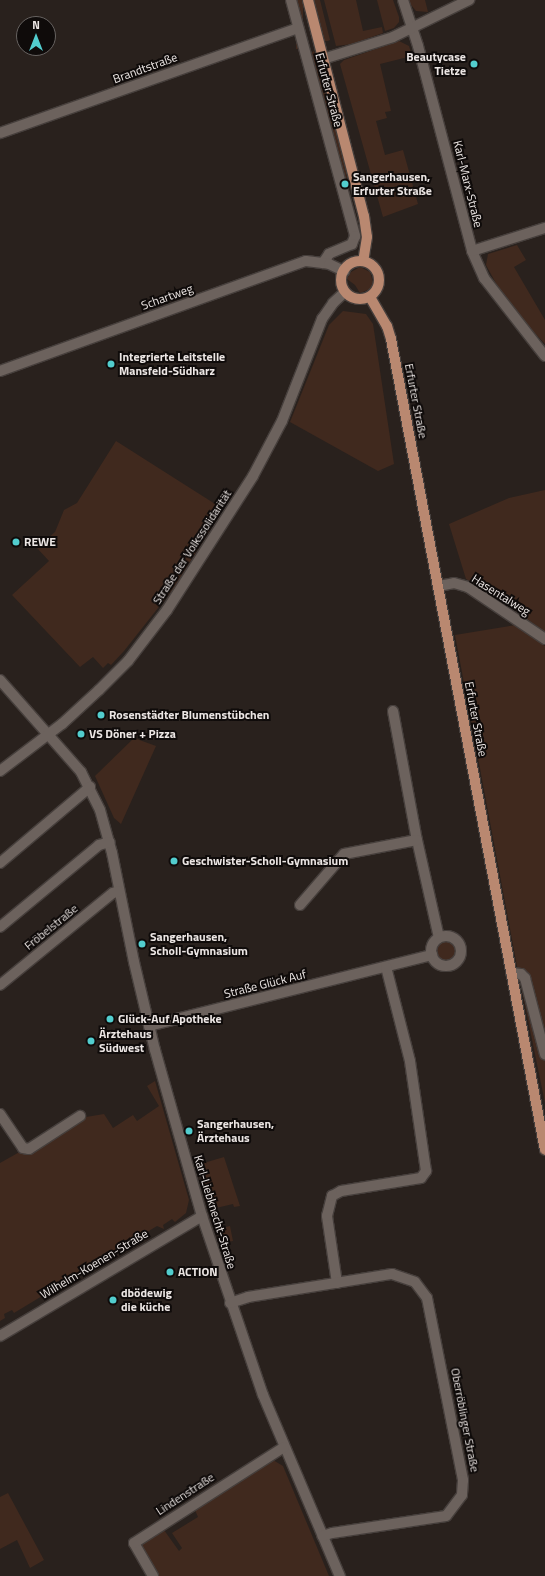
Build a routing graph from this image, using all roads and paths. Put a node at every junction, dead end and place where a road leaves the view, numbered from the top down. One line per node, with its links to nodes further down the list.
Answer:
1 (291, 0): 5 (street, Erfurter Straße)
2 (308, 0): 7 (main road, Erfurter Straße)
3 (403, 0): 6 (street, Karl-Marx-Straße)
4 (469, 0): 6 (street)
5 (298, 28): 8 (street, Brandtstraße); 12 (street, Erfurter Straße)
6 (413, 28): 7 (street); 10 (street, Karl-Marx-Straße)
7 (324, 59): 11 (main road, Erfurter Straße)
8 (0, 133)
9 (545, 228): 10 (street)
10 (472, 251): 16 (street, Karl-Marx-Straße)
11 (364, 262): 13 (main road); 15 (main road)
12 (322, 263): 13 (street, Schartweg); 17 (street, Schartweg)
13 (344, 271): 14 (main road)
14 (345, 292): 15 (main road); 22 (street, Straße der Volkssolidarität)
15 (370, 297): 18 (main road, Erfurter Straße)
16 (545, 356)
17 (0, 371)
18 (440, 586): 19 (street, Hasentalweg); 34 (main road, Erfurter Straße)
19 (545, 639)
20 (0, 680): 22 (street, Karl-Liebknecht-Straße)
21 (393, 711): 25 (street)
22 (49, 734): 23 (street, Straße der Volkssolidarität); 24 (street, Karl-Liebknecht-Straße)
23 (0, 771)
24 (90, 787): 26 (street, Karl-Liebknecht-Straße); 27 (street)
25 (417, 840): 29 (street); 31 (street)
26 (110, 842): 28 (street, Karl-Liebknecht-Straße); 30 (street)
27 (0, 863)
28 (118, 891): 35 (street, Fröbelstraße); 36 (street, Karl-Liebknecht-Straße)
29 (300, 905)
30 (0, 927)
31 (439, 938): 32 (street); 32 (street)
32 (432, 956): 33 (street, Straße Glück Auf)
33 (386, 967): 36 (street, Straße Glück Auf); 42 (street)
34 (512, 973): 37 (street); 40 (main road, Erfurter Straße)
35 (0, 985)
36 (149, 1026): 41 (street, Karl-Liebknecht-Straße)
37 (545, 1054)
38 (80, 1116): 39 (street)
39 (2, 1121)
40 (545, 1150)
41 (202, 1216): 43 (street, Karl-Liebknecht-Straße); 44 (street, Wilhelm-Koenen-Straße)
42 (337, 1283): 43 (street, Oberröblinger Straße); 46 (street, Oberröblinger Straße)
43 (230, 1303): 45 (street, Karl-Liebknecht-Straße)
44 (0, 1336)
45 (284, 1447): 46 (street, Karl-Liebknecht-Straße); 47 (street, Lindenstraße)
46 (322, 1536): 48 (street, Karl-Liebknecht-Straße)
47 (151, 1575)
48 (340, 1576)

